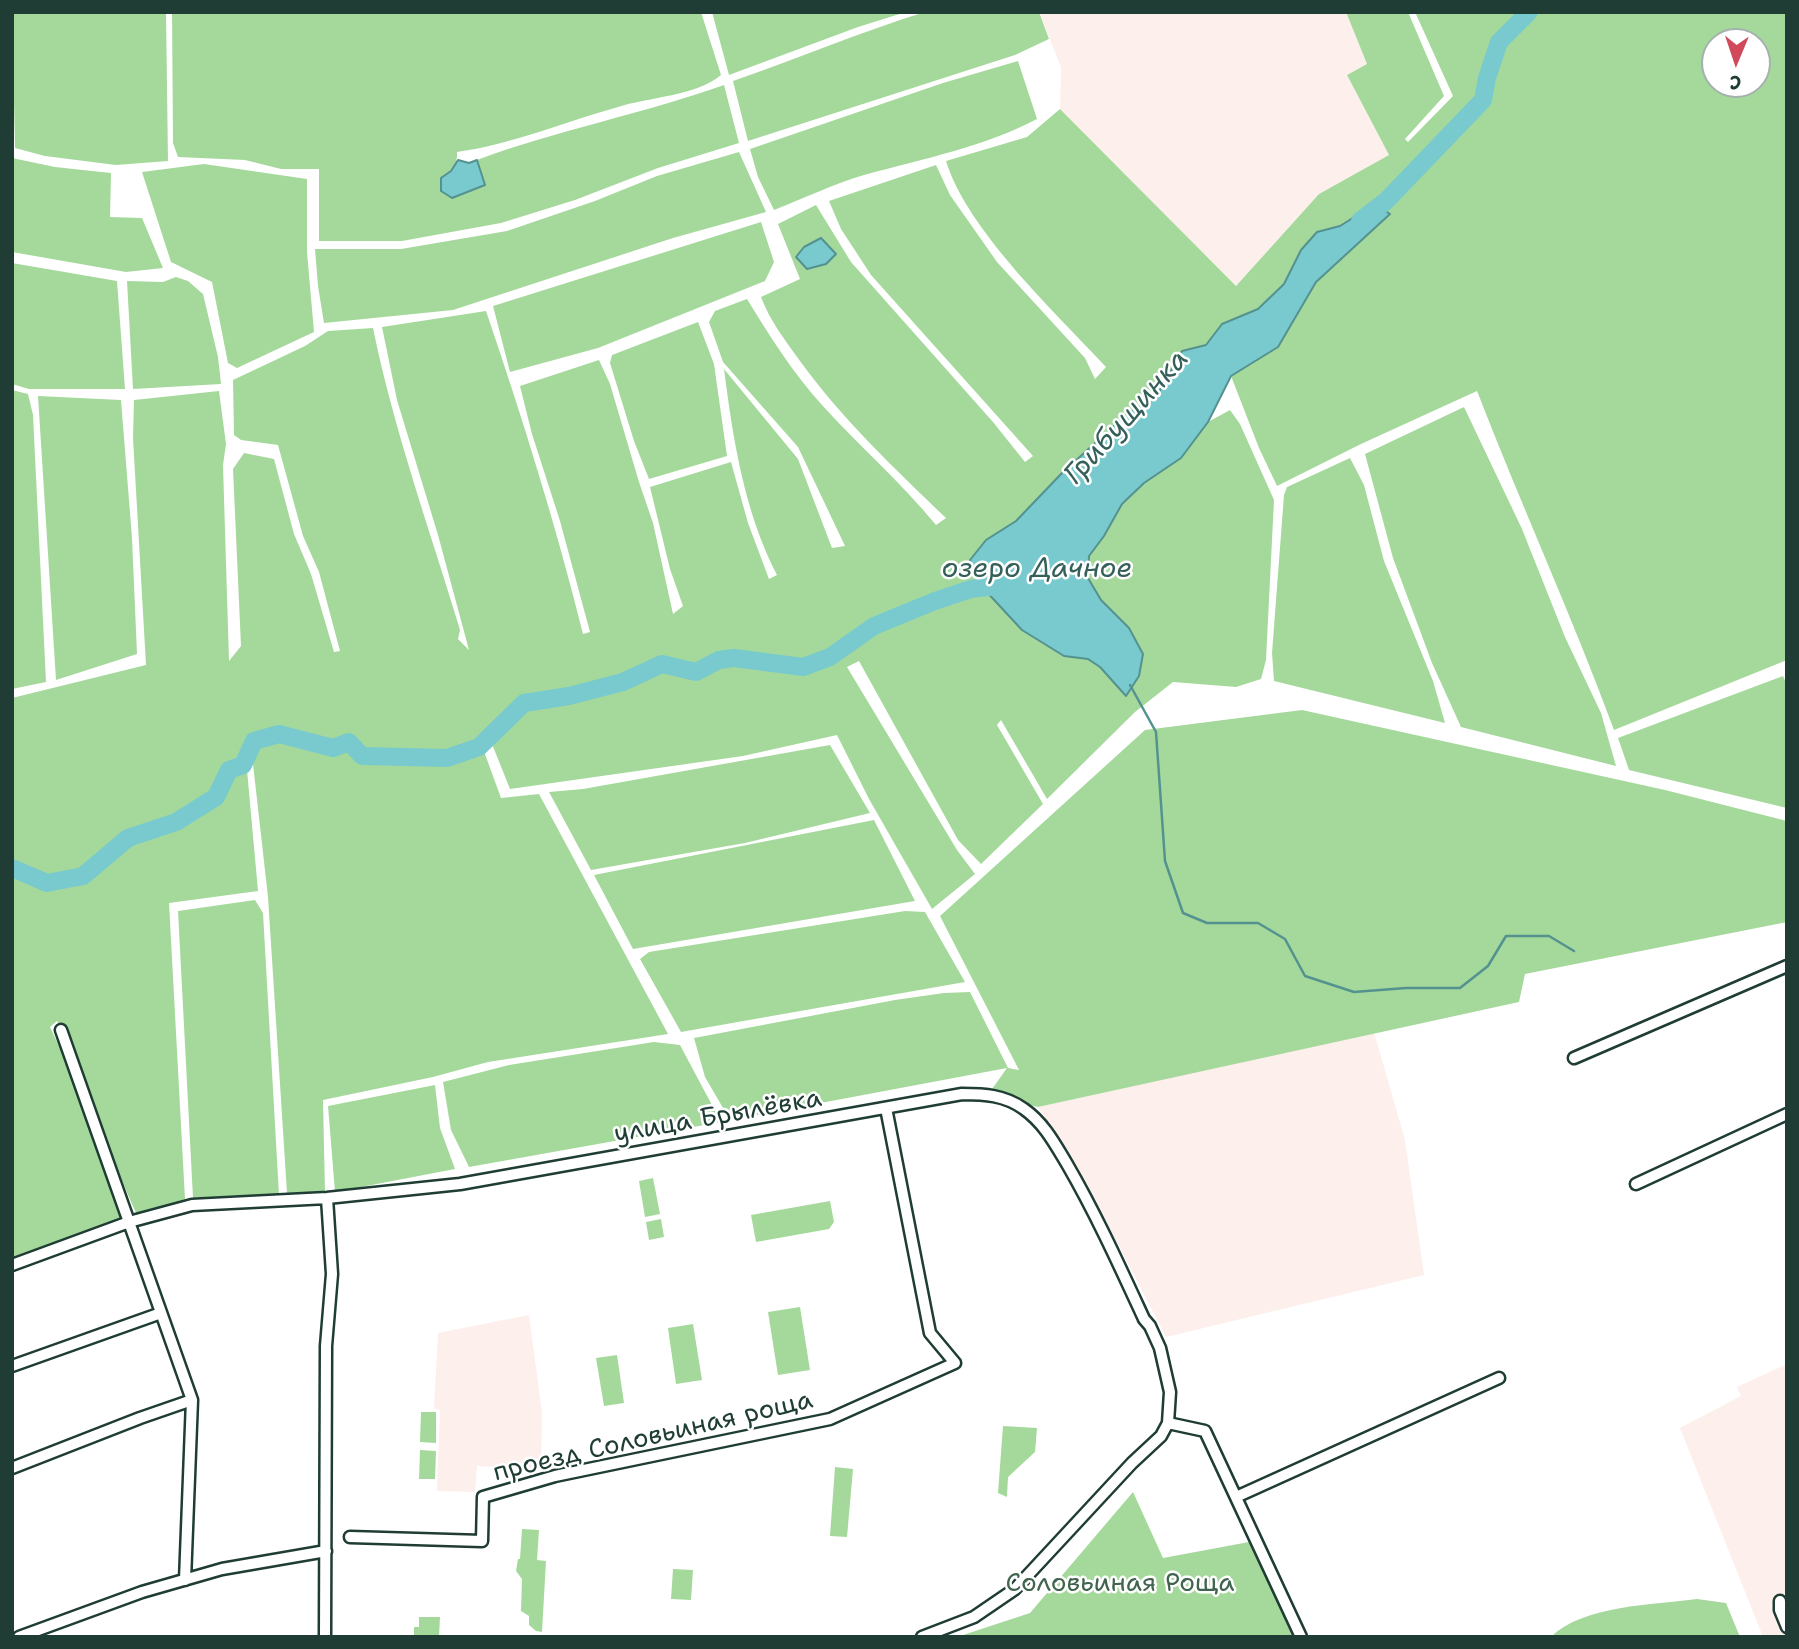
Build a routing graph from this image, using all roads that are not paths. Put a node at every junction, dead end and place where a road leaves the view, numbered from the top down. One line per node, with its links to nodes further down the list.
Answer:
1 (1787, 965): 3 (street)
2 (61, 1030): 8 (street)
3 (1574, 1058)
4 (886, 1108): 7 (street, улица Брылёвка); 14 (street, улица Брылёвка); 17 (street, проезд Соловьиная роща)
5 (1787, 1114): 6 (street)
6 (1636, 1184)
7 (327, 1198): 8 (street, улица Брылёвка); 18 (street)
8 (129, 1222): 9 (street, улица Брылёвка); 10 (street)
9 (12, 1265)
10 (161, 1313): 11 (street); 13 (street)
11 (12, 1366)
12 (1499, 1378): 16 (street)
13 (192, 1400): 15 (street); 19 (street)
14 (1168, 1423): 16 (street); 24 (street)
15 (12, 1468)
16 (1236, 1497): 25 (street)
17 (350, 1537)
18 (326, 1551): 19 (street); 23 (street)
19 (185, 1580): 22 (street)
20 (1780, 1601): 21 (street)
21 (1787, 1627)
22 (19, 1637)
23 (325, 1637)
24 (922, 1637)
25 (1301, 1637)

